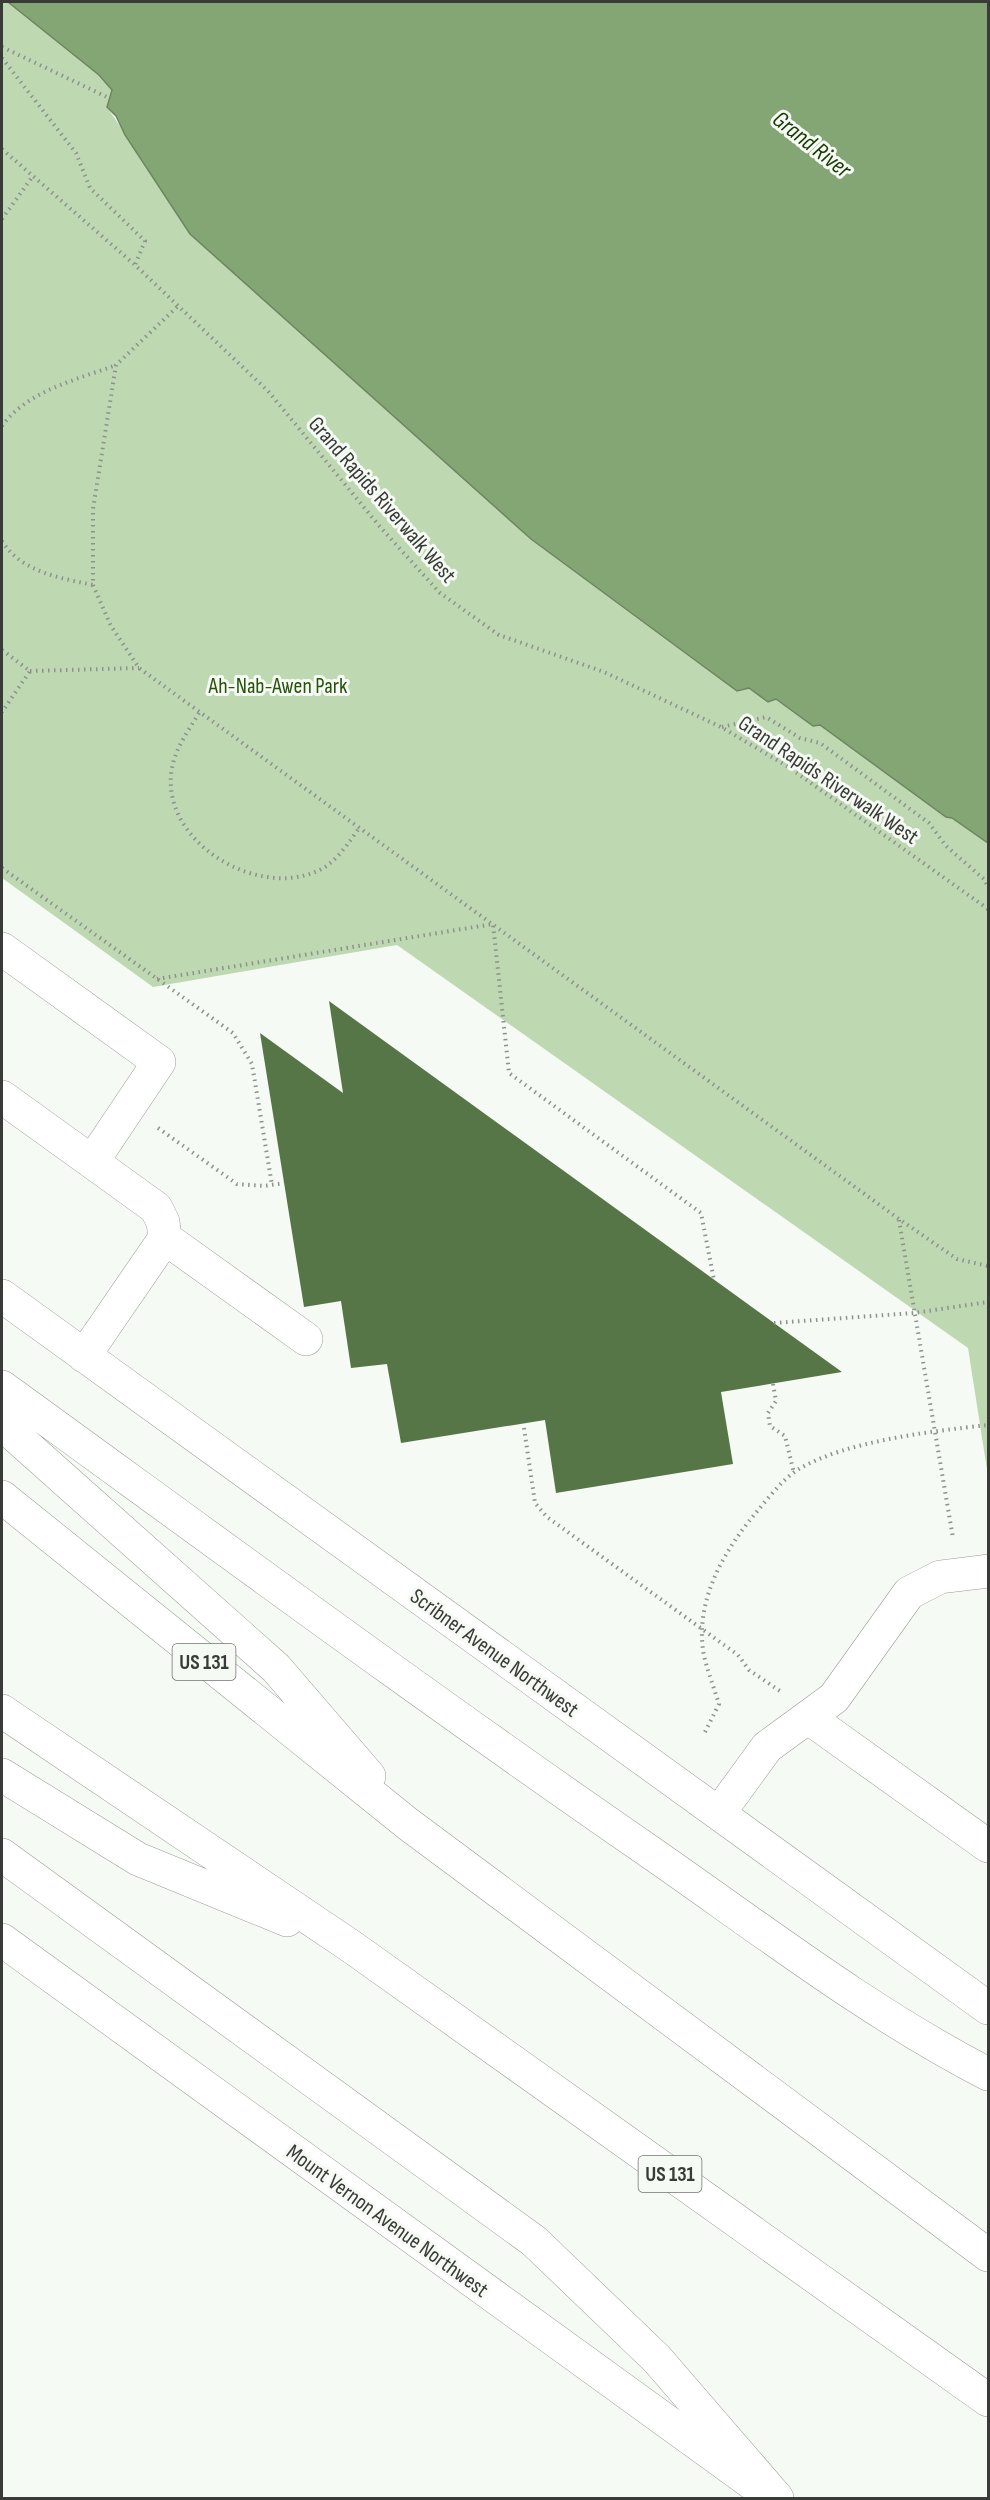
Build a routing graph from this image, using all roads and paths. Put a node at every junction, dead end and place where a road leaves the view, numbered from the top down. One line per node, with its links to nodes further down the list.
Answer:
1 (2, 47): 3 (path)
2 (2, 58): 7 (path)
3 (107, 98)
4 (2, 148): 5 (path, Grand Rapids Riverwalk West)
5 (33, 176): 6 (path); 7 (path, Grand Rapids Riverwalk West)
6 (2, 219)
7 (135, 265): 8 (path, Grand Rapids Riverwalk West)
8 (177, 307): 9 (path); 18 (path, Grand Rapids Riverwalk West)
9 (117, 365): 10 (path); 12 (path)
10 (2, 426)
11 (2, 541): 12 (path)
12 (93, 585): 14 (path)
13 (2, 650): 15 (path)
14 (139, 668): 15 (path); 17 (path)
15 (30, 671): 16 (path)
16 (2, 712)
17 (199, 713): 19 (path); 19 (path)
18 (721, 727): 21 (path); 22 (path, Grand Rapids Riverwalk West)
19 (360, 827): 23 (path)
20 (2, 868): 25 (path)
21 (988, 888)
22 (988, 909)
23 (493, 924): 25 (path); 31 (path); 34 (path)
24 (2, 950): 28 (main road)
25 (157, 979): 30 (path)
26 (2, 1097): 28 (main road)
27 (150, 1123): 30 (path)
28 (92, 1162): 32 (main road)
29 (284, 1183): 30 (path)
30 (272, 1185)
31 (898, 1219): 33 (path); 37 (path)
32 (165, 1238): 39 (main road); 40 (main road)
33 (988, 1266)
34 (714, 1280)
35 (2, 1296): 40 (main road, Scribner Avenue Northwest)
36 (988, 1302): 37 (path)
37 (914, 1313): 38 (path); 46 (path)
38 (774, 1323)
39 (306, 1339)
40 (84, 1356): 55 (main road, Scribner Avenue Northwest)
41 (772, 1384): 47 (path)
42 (2, 1387): 62 (main road)
43 (2, 1424): 56 (main road)
44 (988, 1425): 46 (path)
45 (524, 1428): 50 (path)
46 (934, 1433): 47 (path); 49 (path)
47 (794, 1473): 50 (path)
48 (2, 1497): 56 (main road, US 131)
49 (974, 1572): 52 (main road)
50 (702, 1629): 52 (path); 53 (path)
51 (2, 1711): 60 (main road, US 131)
52 (812, 1716): 55 (main road); 57 (main road)
53 (705, 1732)
54 (2, 1775): 60 (main road)
55 (719, 1813): 61 (main road, Scribner Avenue Northwest)
56 (408, 1824): 63 (main road, US 131)
57 (988, 1846)
58 (2, 1855): 65 (main road)
59 (2, 1940): 65 (main road, Mount Vernon Avenue Northwest)
60 (352, 1947): 64 (main road, US 131)
61 (988, 2008)
62 (988, 2074)
63 (988, 2255)
64 (988, 2400)
65 (775, 2499)

